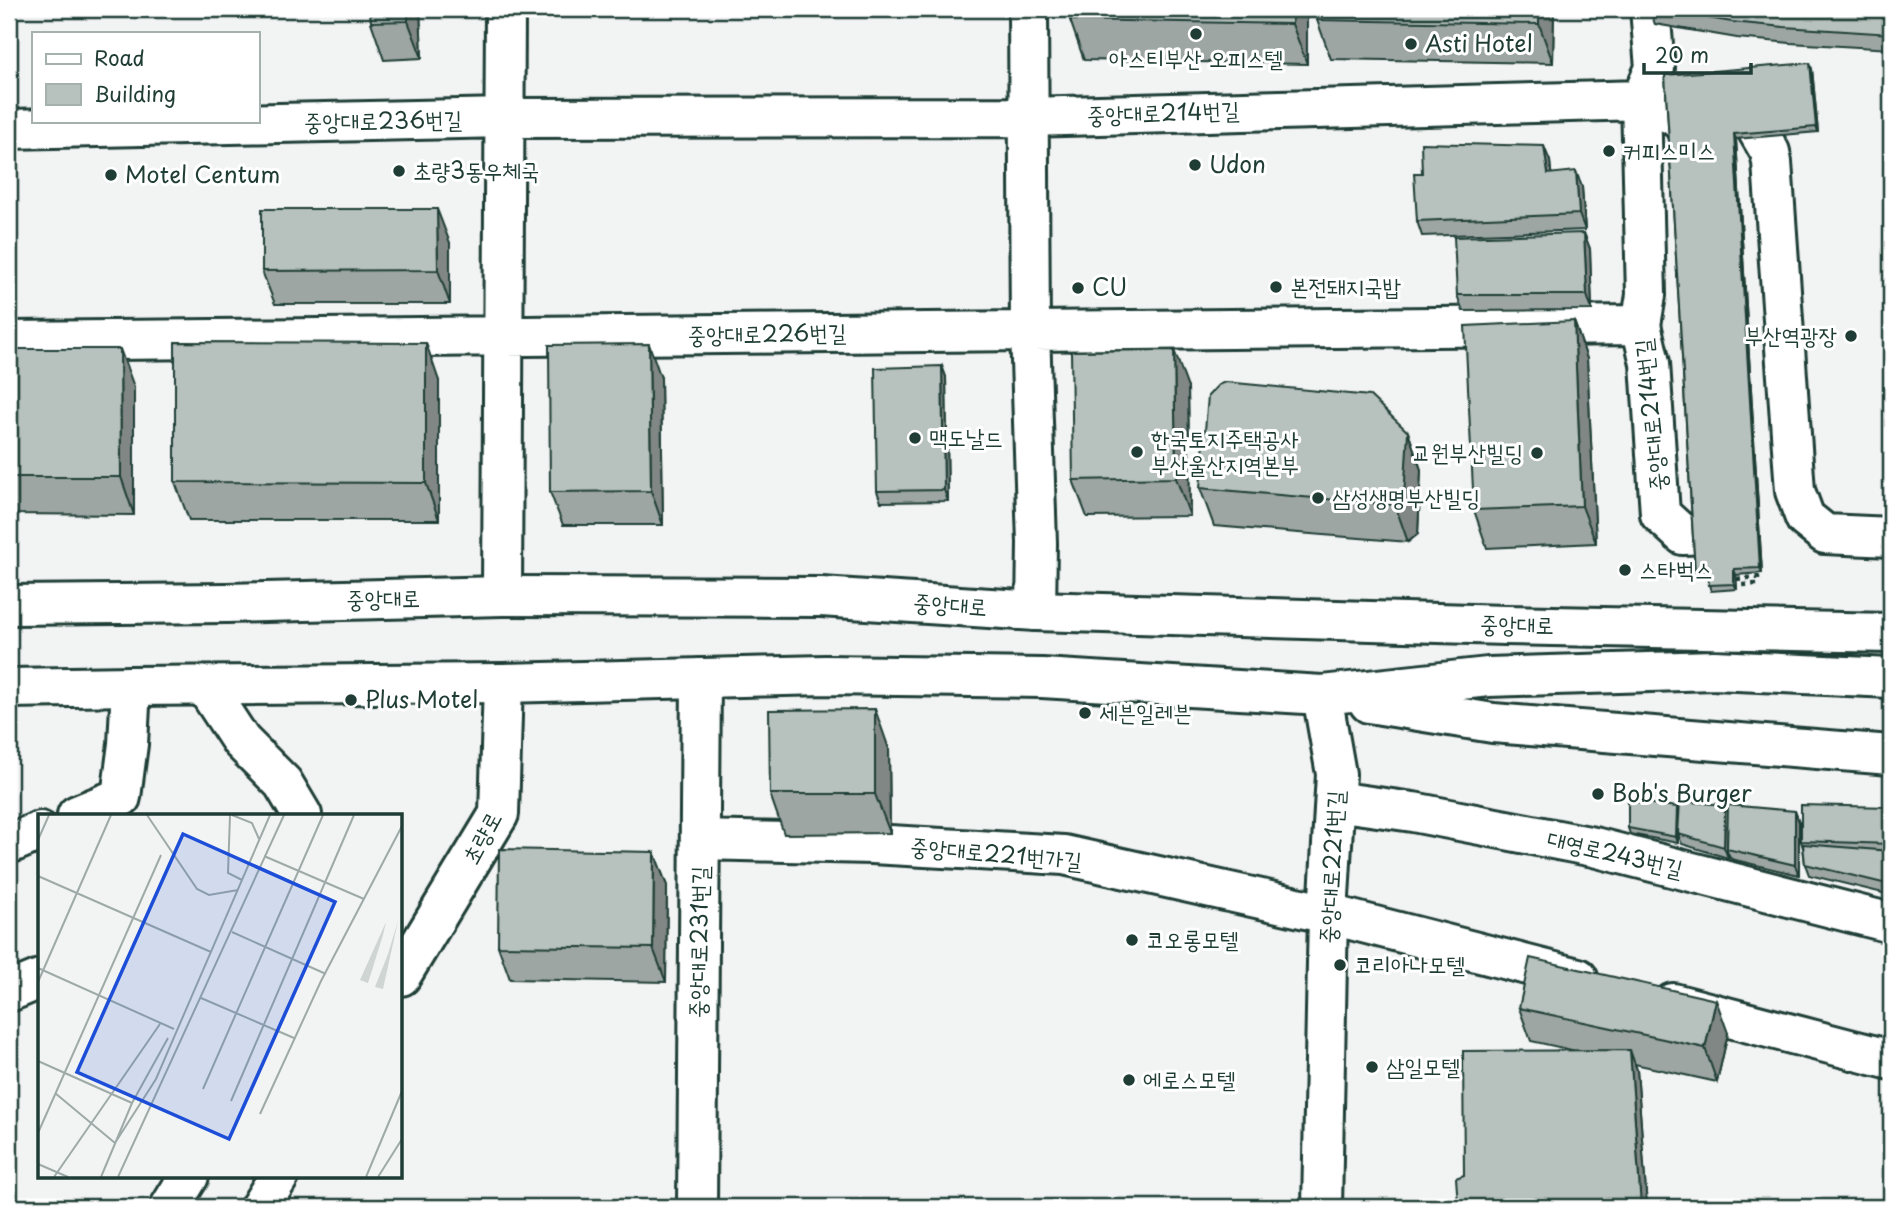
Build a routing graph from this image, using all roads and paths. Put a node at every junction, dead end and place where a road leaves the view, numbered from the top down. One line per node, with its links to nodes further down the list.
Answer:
1 (505, 9): 6 (street)
2 (1028, 9): 5 (street)
3 (1650, 9): 4 (street)
4 (1671, 85): 5 (street, 중앙대로214번길); 8 (street, 중앙대로214번길); 9 (street); 14 (street)
5 (1028, 117): 6 (street); 10 (street)
6 (505, 118): 7 (street, 중앙대로236번길); 11 (street)
7 (9, 129)
8 (1710, 181)
9 (1641, 324): 10 (street, 중앙대로214번길); 13 (street, 중앙대로214번길)
10 (1030, 330): 11 (street, 중앙대로226번길); 19 (street)
11 (505, 337): 12 (street); 17 (street)
12 (9, 341)
13 (1726, 474)
14 (1891, 537)
15 (1762, 577): 16 (path)
16 (1736, 579)
17 (502, 596): 18 (street, 중앙대로); 19 (street, 중앙대로)
18 (9, 605)
19 (1036, 611): 20 (street, 중앙대로)
20 (1891, 633)
21 (701, 678): 23 (street); 27 (street); 33 (street, 중앙대로231번길)
22 (1891, 678): 27 (street)
23 (503, 683): 25 (street); 37 (street, 초량로)
24 (131, 686): 25 (street); 26 (street); 30 (street)
25 (205, 686): 31 (street)
26 (9, 688)
27 (1322, 695): 28 (street); 29 (street, 중앙대로221번길)
28 (1891, 755)
29 (1335, 801): 35 (street, 중앙대로221번길); 36 (street, 대영로243번길)
30 (79, 814)
31 (301, 814)
32 (38, 832): 34 (street)
33 (700, 841): 35 (street, 중앙대로221번가길); 45 (street, 중앙대로231번길)
34 (9, 844)
35 (1328, 914): 40 (street, 중앙대로221번가길); 46 (street, 중앙대로221번길)
36 (1891, 923)
37 (402, 974)
38 (38, 980): 39 (street)
39 (9, 992)
40 (1891, 1060)
41 (188, 1178): 43 (street)
42 (278, 1178): 44 (street)
43 (170, 1207)
44 (260, 1207)
45 (697, 1207)
46 (1322, 1207)

